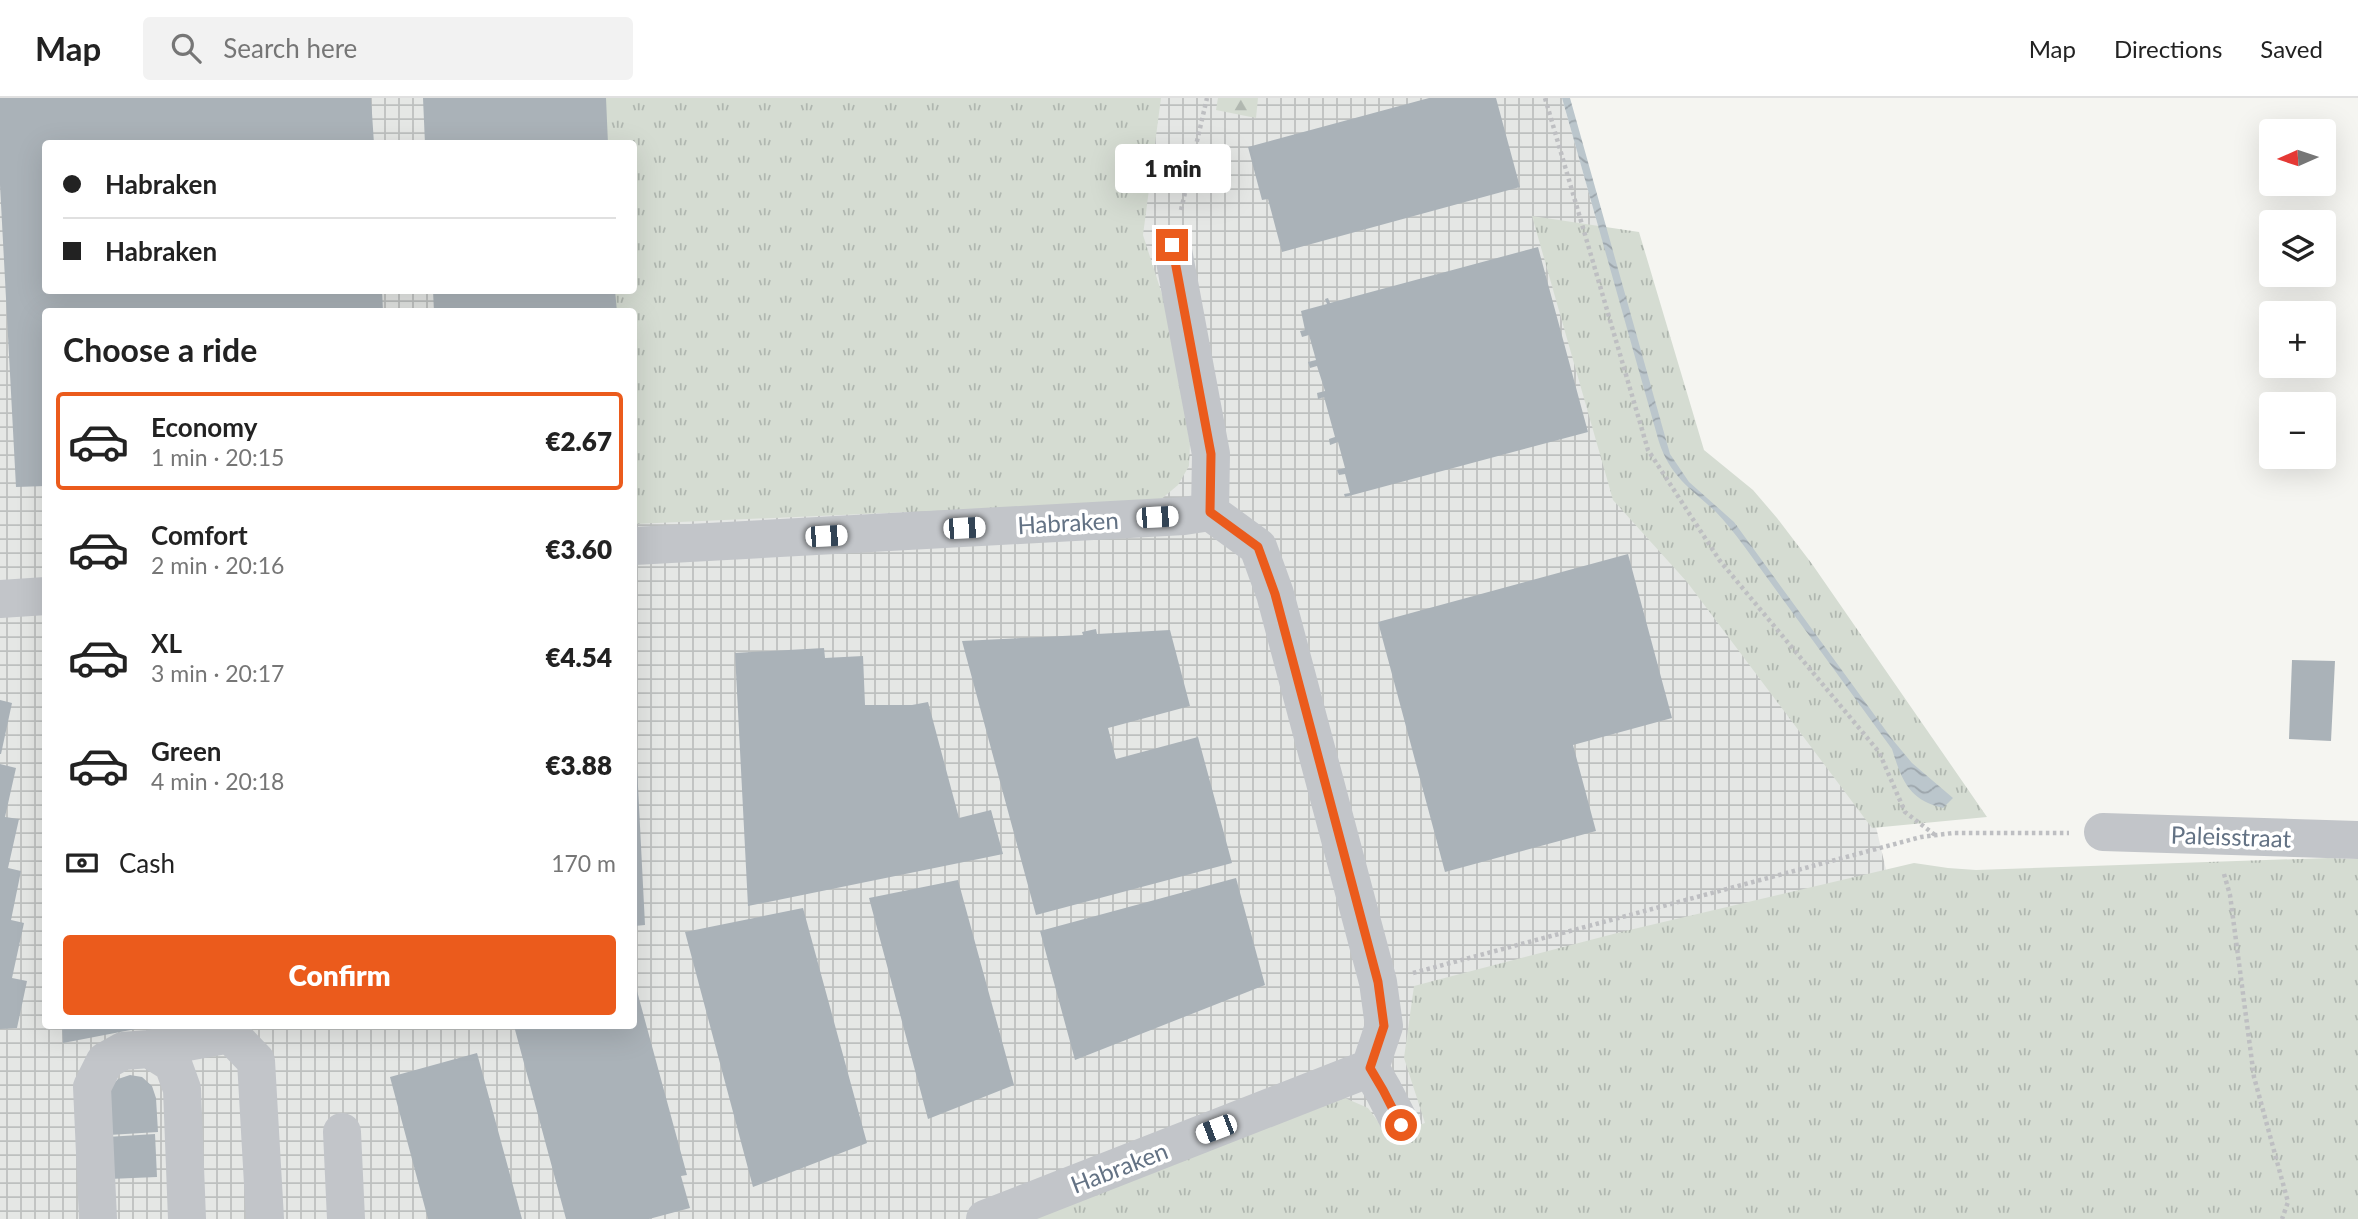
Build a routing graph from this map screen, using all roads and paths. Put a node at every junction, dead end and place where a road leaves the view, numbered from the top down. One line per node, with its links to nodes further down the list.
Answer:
1 (1207, 98): 3 (path)
2 (1545, 98): 9 (path)
3 (1172, 245): 4 (street)
4 (1210, 512): 5 (street, Habraken); 12 (street)
5 (637, 546)
6 (42, 596): 7 (street)
7 (0, 599)
8 (2103, 832): 9 (path); 10 (street, Paleisstraat)
9 (1935, 835): 12 (path)
10 (2213, 836): 11 (street, Paleisstraat); 22 (path)
11 (2358, 841)
12 (1378, 982): 14 (street)
13 (149, 1049): 17 (street); 18 (street); 19 (street)
14 (1370, 1068): 15 (street); 21 (street, Habraken)
15 (1401, 1125)
16 (342, 1132): 20 (street)
17 (99, 1219)
18 (187, 1219)
19 (265, 1219)
20 (346, 1219)
21 (985, 1219)
22 (2282, 1219)

